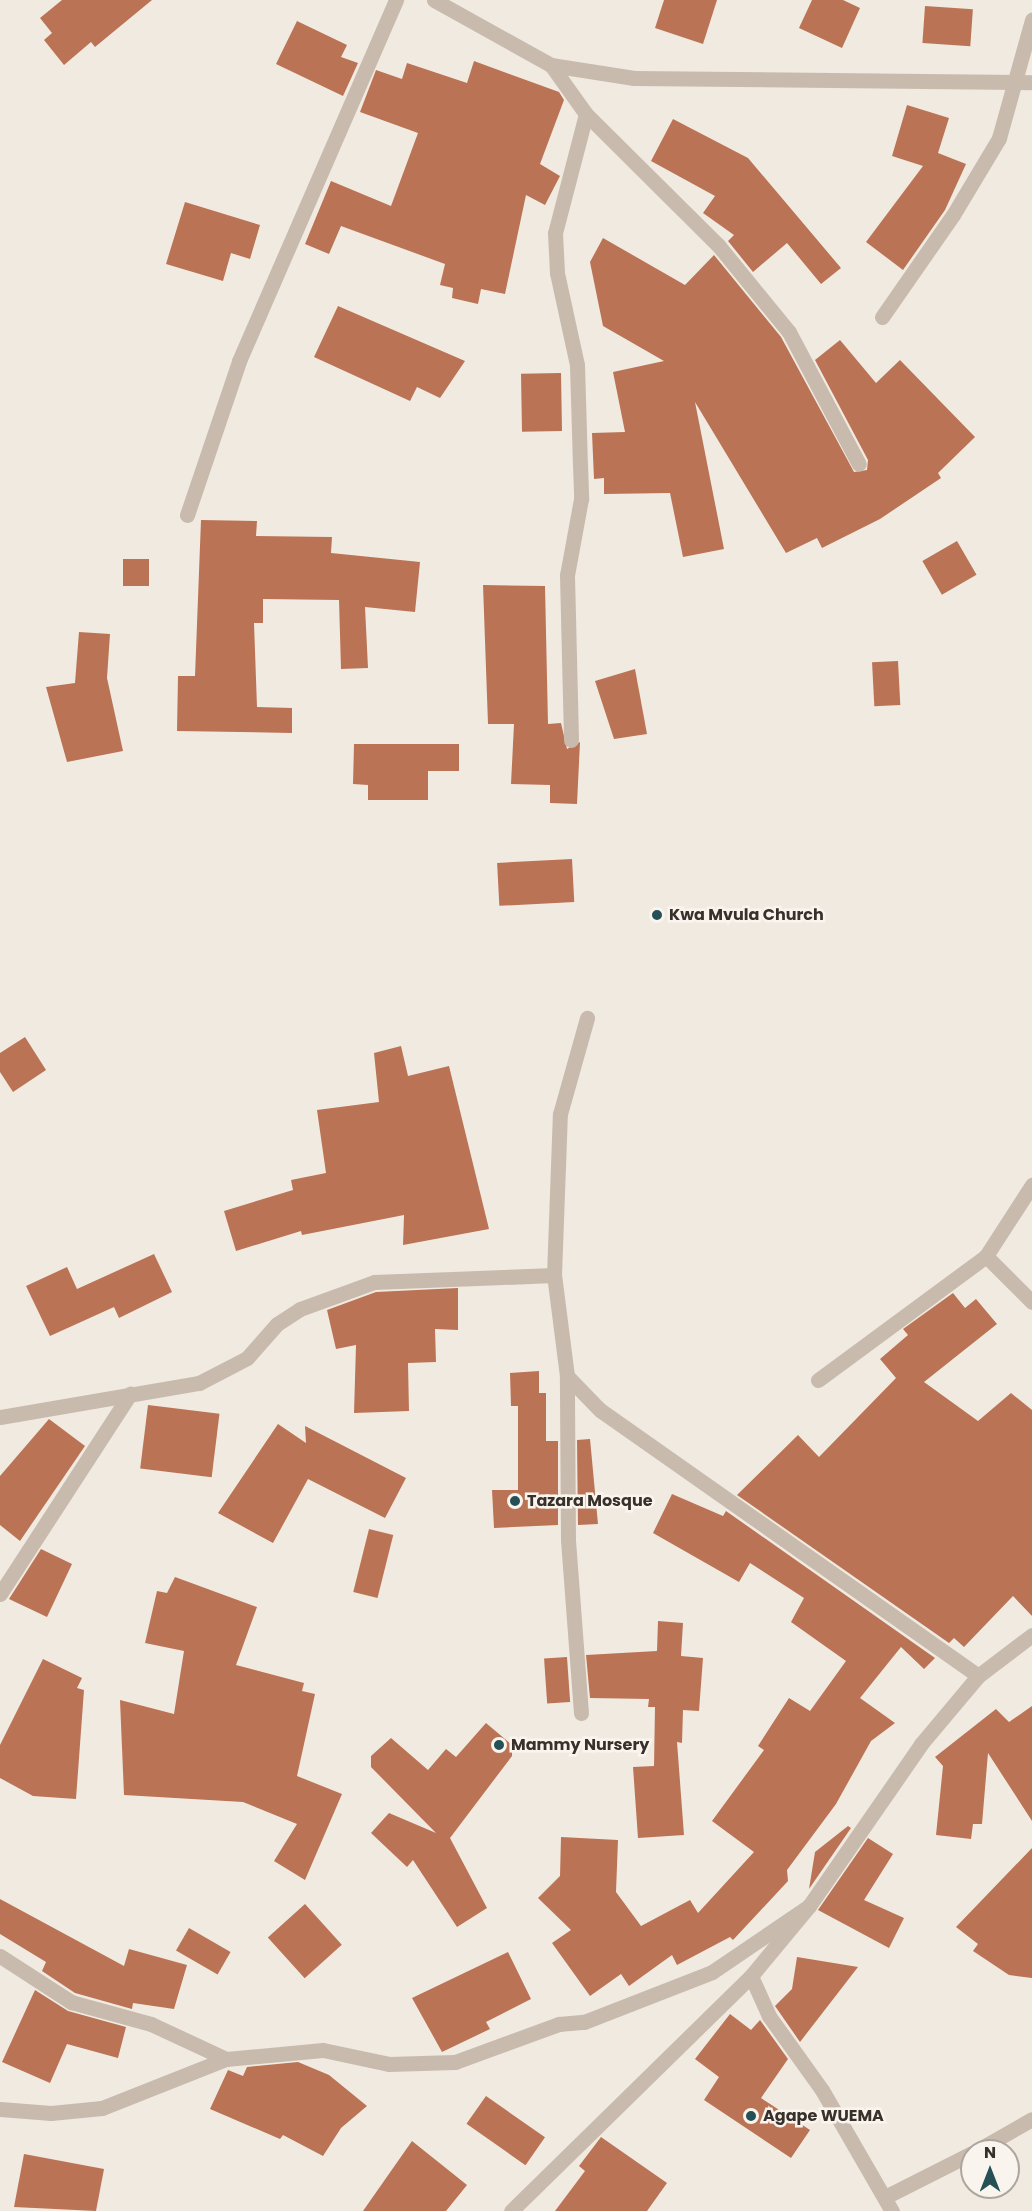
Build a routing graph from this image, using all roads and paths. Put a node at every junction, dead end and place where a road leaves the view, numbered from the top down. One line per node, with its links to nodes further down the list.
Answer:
1 (396, 0): 10 (street)
2 (434, 0): 4 (street)
3 (1032, 20): 5 (street)
4 (551, 64): 5 (street); 7 (street)
5 (1012, 78): 6 (street); 8 (street)
6 (1032, 82)
7 (586, 114): 9 (street); 11 (street)
8 (882, 317)
9 (859, 464)
10 (187, 515)
11 (570, 740)
12 (588, 1018): 15 (street)
13 (1032, 1185): 14 (street)
14 (986, 1256): 16 (street); 18 (street)
15 (554, 1275): 17 (street); 19 (street)
16 (1032, 1302)
17 (567, 1376): 23 (street); 24 (street)
18 (818, 1380)
19 (130, 1394): 20 (street); 21 (street)
20 (0, 1417)
21 (0, 1594)
22 (1032, 1635): 23 (street)
23 (978, 1676): 25 (street)
24 (581, 1713)
25 (809, 1906): 27 (street); 28 (street)
26 (0, 1956): 28 (street)
27 (751, 1976): 33 (street); 34 (street)
28 (226, 2059): 29 (street)
29 (0, 2109)
30 (1032, 2120): 31 (street)
31 (998, 2139)
32 (960, 2161): 33 (street)
33 (889, 2204)
34 (511, 2211)

